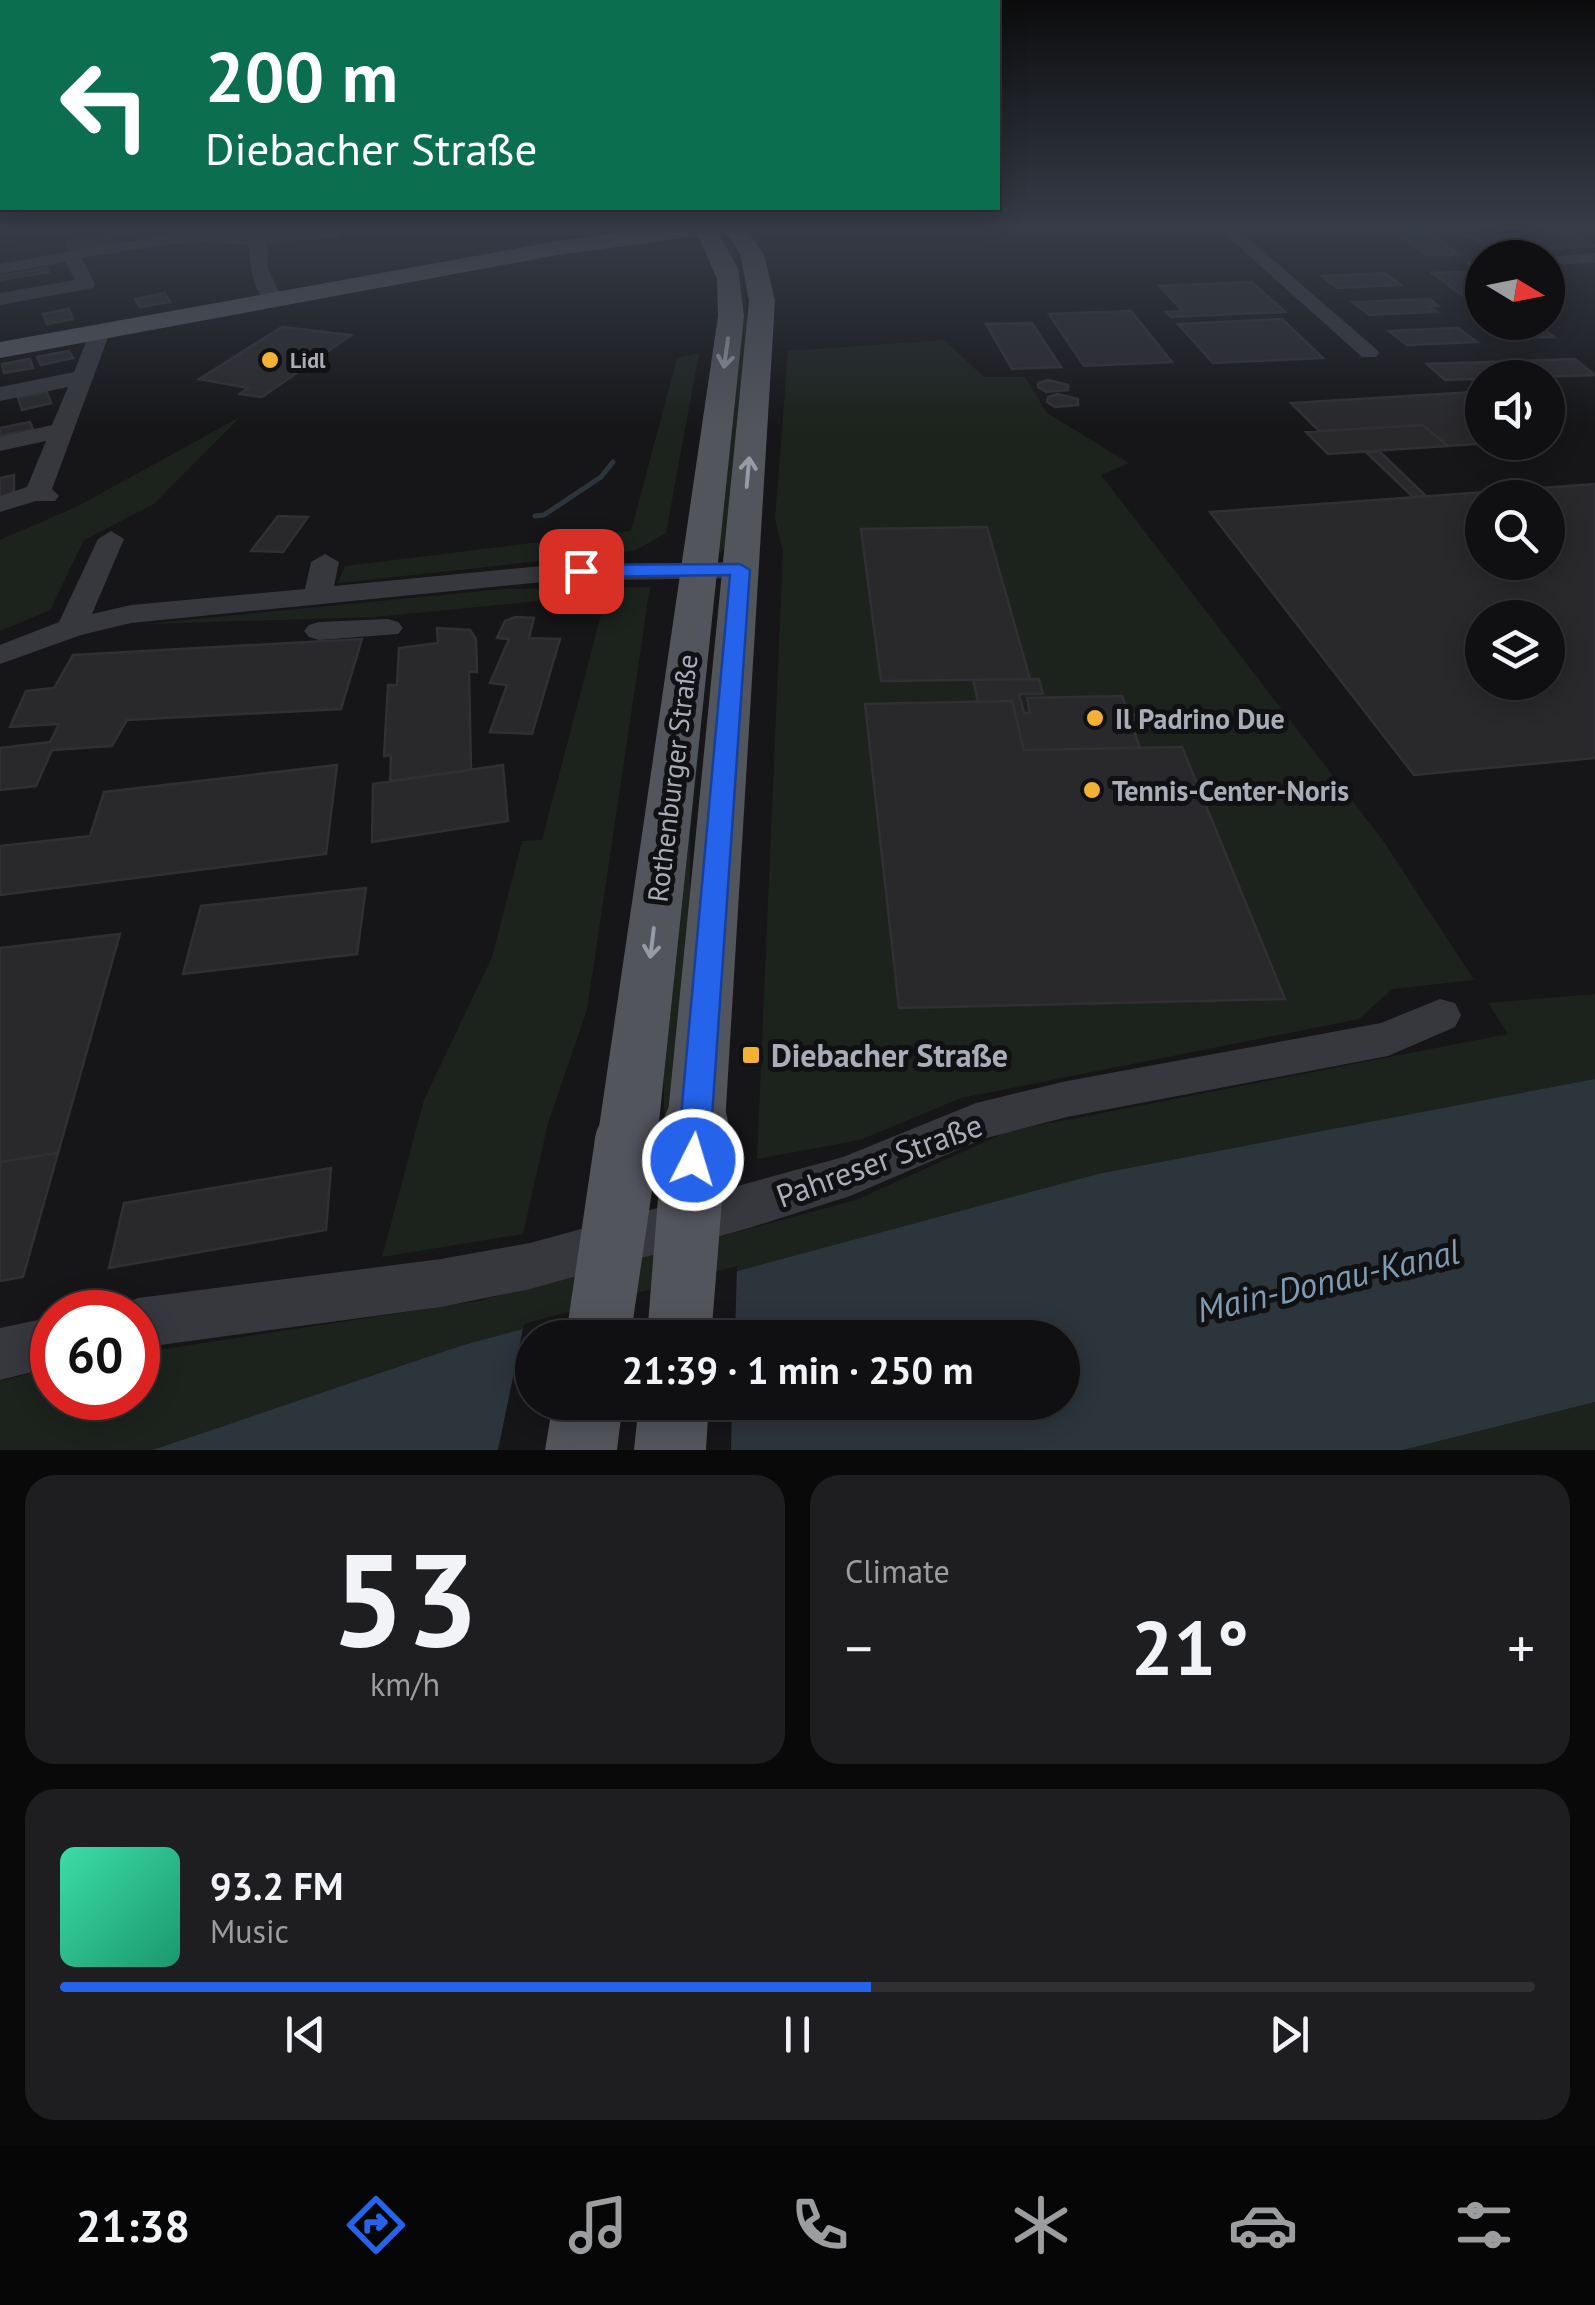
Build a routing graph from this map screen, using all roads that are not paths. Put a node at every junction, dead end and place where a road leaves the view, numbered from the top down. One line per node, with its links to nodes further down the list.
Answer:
1 (31, 294): 7 (street)
2 (270, 294): 8 (street)
3 (308, 294): 8 (main road)
4 (730, 294): 19 (main road, Rothenburger Straße, one-way to 19)
5 (761, 294): 19 (main road, Rothenburger Straße, one-way to 5)
6 (1299, 294): 11 (street)
7 (0, 299)
8 (273, 300): 9 (main road)
9 (100, 332): 10 (main road); 12 (street)
10 (0, 350)
11 (1369, 353)
12 (83, 377): 13 (street); 14 (street)
13 (0, 394)
14 (62, 430): 15 (street); 16 (street)
15 (0, 444)
16 (0, 504)
17 (110, 540): 21 (street)
18 (326, 562): 20 (street)
19 (720, 569): 20 (street); 26 (main road, Rothenburger Straße, one-way to 26, bridge); 27 (main road, Rothenburger Straße, bridge)
20 (318, 594): 21 (street)
21 (71, 628): 24 (street)
22 (388, 628): 23 (street)
23 (320, 630)
24 (0, 655)
25 (1440, 1016): 28 (street, Pahreser Straße)
26 (601, 1320)
27 (680, 1320)
28 (160, 1321)
29 (30, 1347): 30 (street)
30 (0, 1354)
31 (585, 1420): 33 (main road)
32 (672, 1420): 34 (main road)
33 (581, 1450)
34 (670, 1450)

